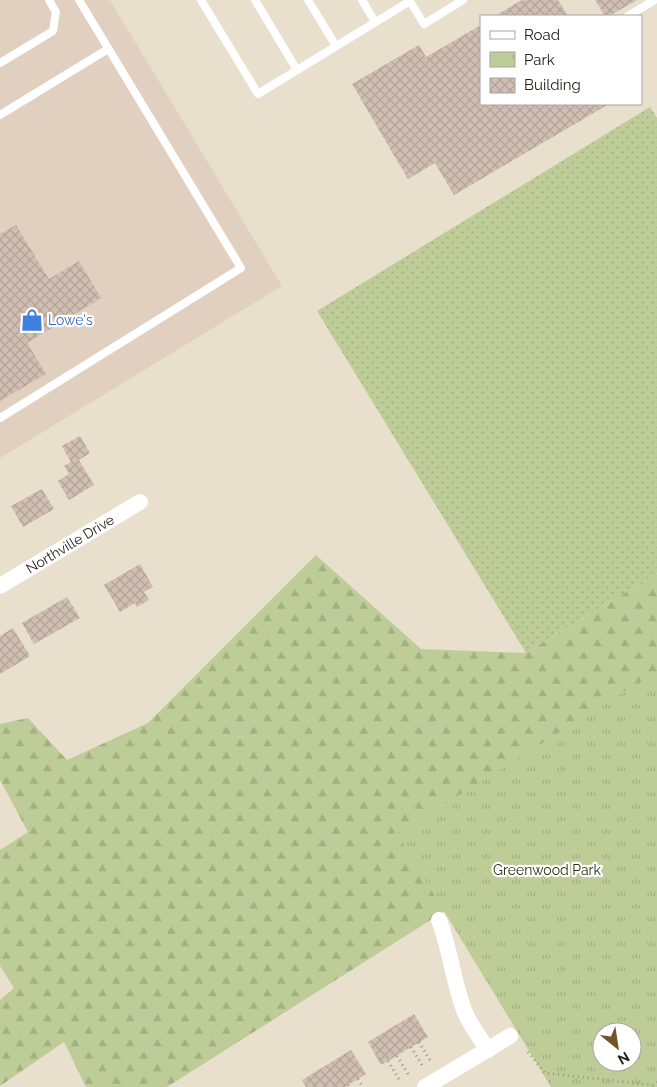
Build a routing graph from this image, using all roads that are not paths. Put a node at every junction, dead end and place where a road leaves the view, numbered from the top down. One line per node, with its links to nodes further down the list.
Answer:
1 (48, 0): 14 (lane)
2 (79, 0): 13 (lane)
3 (201, 0): 15 (lane)
4 (255, 0): 15 (lane)
5 (308, 0): 12 (lane)
6 (362, 0): 11 (lane)
7 (462, 0): 9 (lane)
8 (654, 0): 10 (lane)
9 (410, 1): 11 (lane)
10 (630, 15)
11 (375, 22): 12 (lane)
12 (336, 46): 15 (lane)
13 (108, 49): 16 (lane); 17 (lane)
14 (0, 62)
15 (297, 70)
16 (0, 115)
17 (0, 418)
18 (140, 502): 19 (street, Northville Drive)
19 (0, 586)
20 (439, 920): 22 (street)
21 (510, 1036): 22 (street)
22 (488, 1050): 23 (street)
23 (425, 1087)

